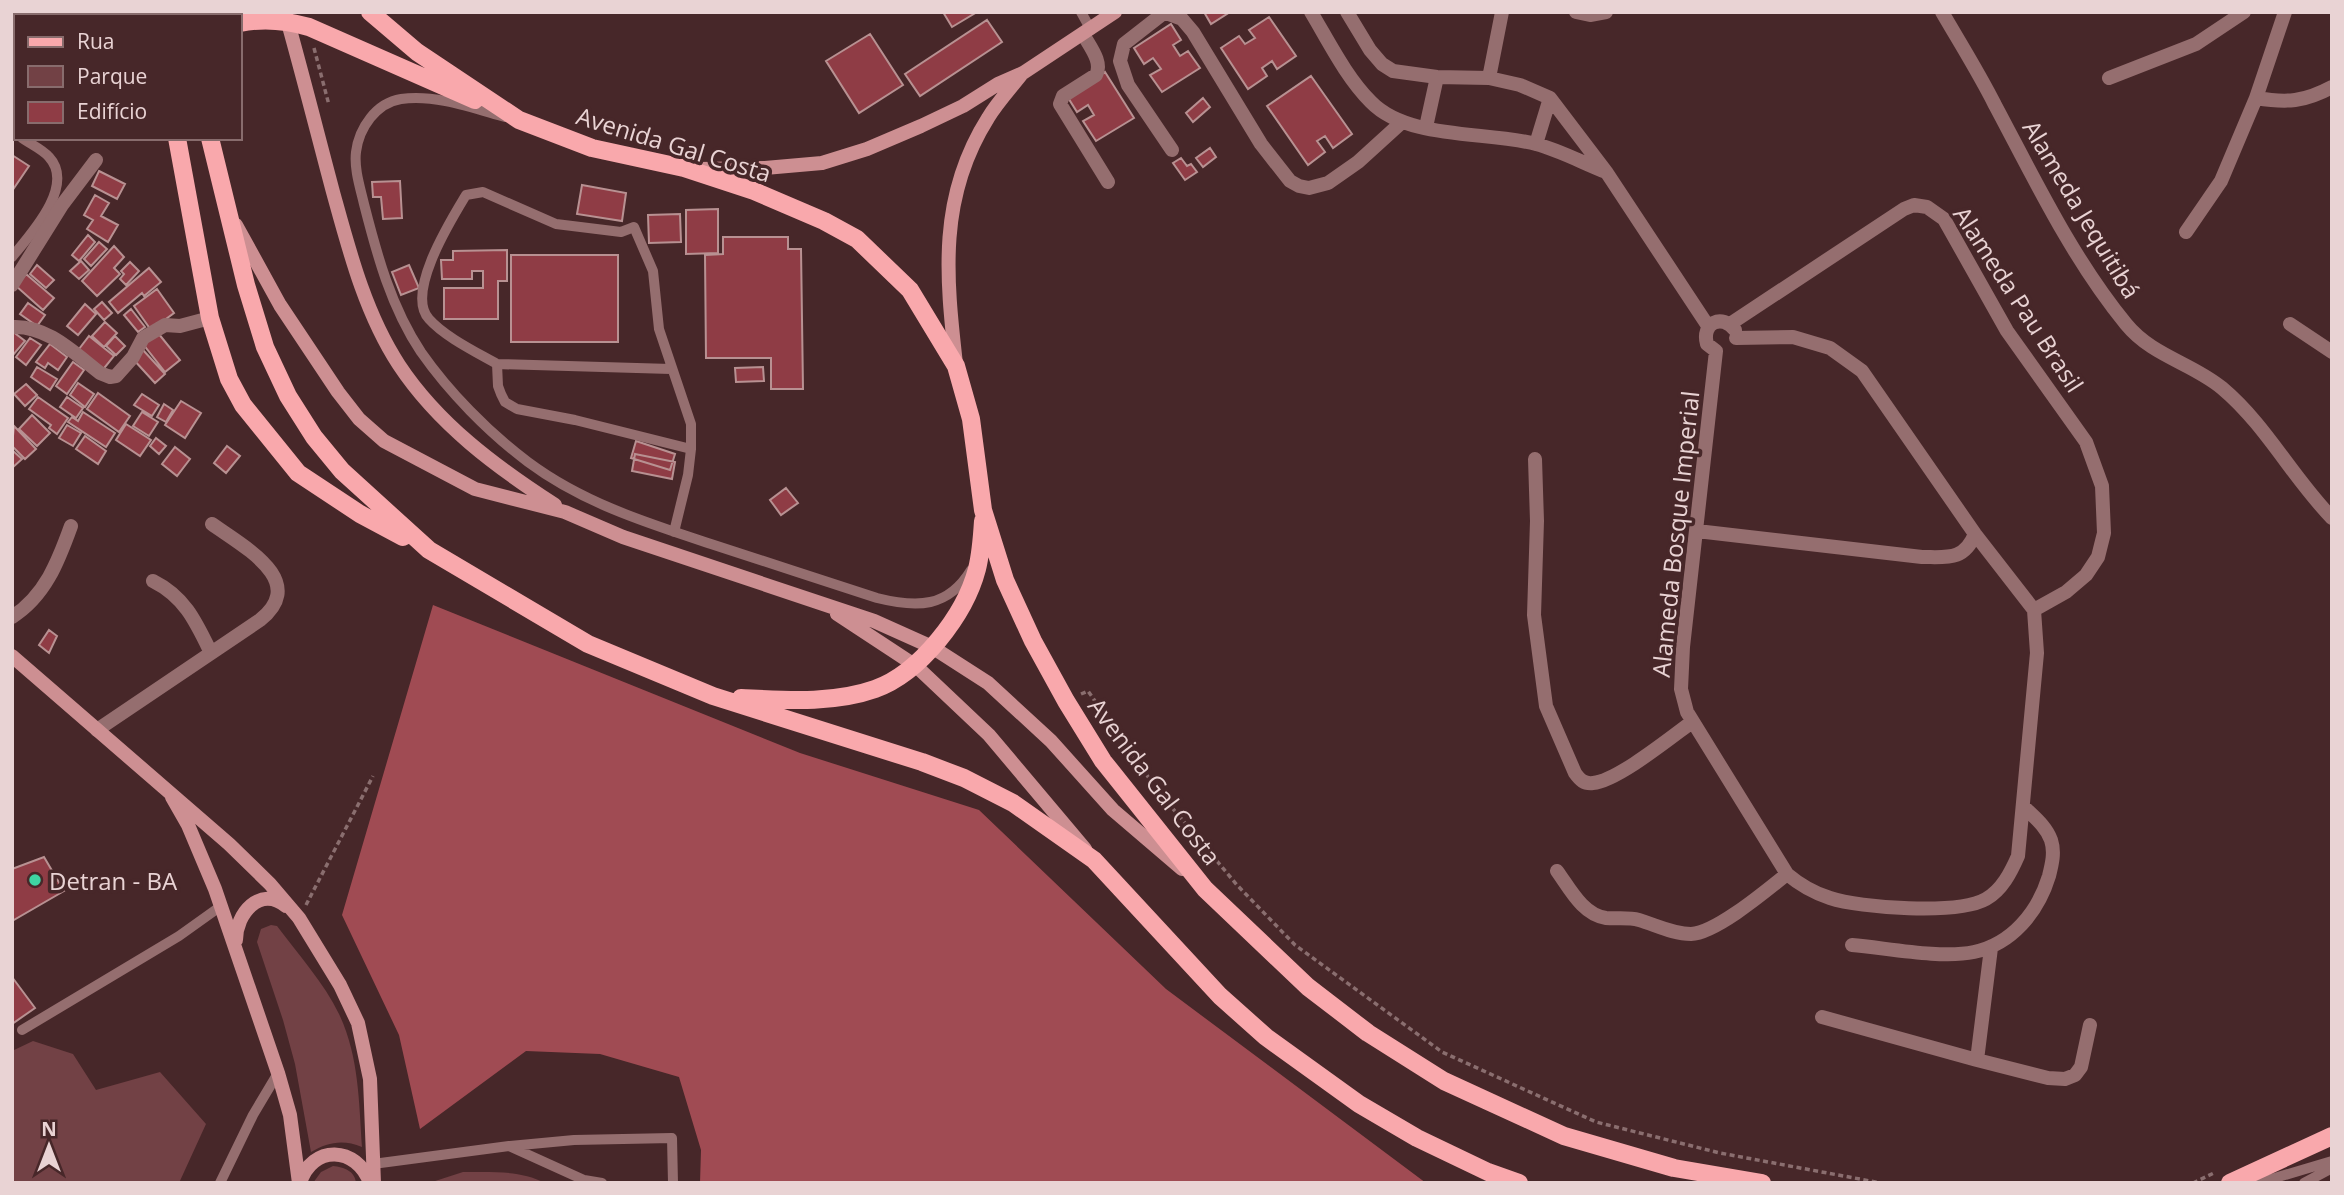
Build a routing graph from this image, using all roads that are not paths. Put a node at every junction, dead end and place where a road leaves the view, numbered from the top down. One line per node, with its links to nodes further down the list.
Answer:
1 (306, 12): 17 (main road)
2 (370, 12): 25 (main road, Avenida Gal Costa)
3 (1081, 12): 16 (lane)
4 (1115, 12): 16 (main road)
5 (1166, 12): 26 (street); 32 (street)
6 (1311, 12): 26 (street)
7 (1347, 12): 19 (street)
8 (1502, 12): 20 (street)
9 (1576, 12): 10 (street)
10 (1605, 12)
11 (1942, 12): 55 (street, Alameda Jequitibá)
12 (2244, 12): 21 (street)
13 (2285, 12): 24 (street)
14 (286, 17): 15 (main road); 17 (main road); 54 (main road)
15 (242, 23)
16 (1087, 32): 18 (main road); 36 (street)
17 (345, 43): 25 (main road)
18 (1023, 73): 34 (main road); 49 (main road)
19 (1437, 77): 20 (street); 27 (street)
20 (1489, 78): 23 (street)
21 (2109, 78)
22 (2332, 87): 24 (street)
23 (1550, 98): 31 (street); 35 (street, Alameda Bosque Imperial)
24 (2256, 98): 38 (street)
25 (519, 120): 34 (main road, Avenida Gal Costa); 59 (lane)
26 (1402, 122): 27 (street)
27 (1426, 127): 31 (street)
28 (25, 140): 39 (lane)
29 (177, 140): 41 (main road)
30 (210, 140): 37 (main road)
31 (1536, 144): 35 (street)
32 (1172, 150)
33 (96, 160): 40 (street)
34 (684, 168): 49 (main road, Avenida Gal Costa)
35 (1607, 173): 43 (street, Alameda Bosque Imperial)
36 (1108, 182)
37 (228, 211): 54 (main road); 61 (main road)
38 (2186, 232)
39 (12, 257)
40 (12, 285)
41 (210, 318): 44 (street); 61 (main road)
42 (2290, 324): 47 (street)
43 (1708, 326): 45 (street); 46 (street, Alameda Bosque Imperial)
44 (12, 327)
45 (1733, 331): 46 (street); 60 (street); 65 (street, Alameda Pau Brasil)
46 (1716, 351): 58 (street, Alameda Bosque Imperial)
47 (2332, 352)
48 (498, 364): 50 (lane); 50 (lane); 51 (lane)
49 (956, 366): 53 (main road, Avenida Gal Costa)
50 (671, 369): 51 (lane)
51 (691, 449): 59 (lane)
52 (1535, 458): 72 (street)
53 (983, 510): 62 (main road); 79 (main road, Avenida Gal Costa)
54 (565, 512): 64 (main road)
55 (2332, 518)
56 (212, 524): 68 (street)
57 (71, 526): 66 (street)
58 (1697, 531): 60 (street); 72 (street, Alameda Bosque Imperial)
59 (674, 532): 62 (lane)
60 (1975, 534): 65 (street)
61 (429, 551): 71 (main road)
62 (979, 558): 67 (main road)
63 (153, 582): 68 (street)
64 (819, 603): 67 (main road); 70 (main road)
65 (2034, 610): 75 (street, Alameda Bosque Imperial)
66 (12, 617)
67 (932, 647): 70 (main road); 79 (main road)
68 (211, 653): 73 (street)
69 (12, 656): 73 (main road)
70 (916, 666): 71 (main road); 76 (main road)
71 (713, 696): 76 (main road)
72 (1692, 722): 78 (street, Alameda Bosque Imperial)
73 (97, 730): 74 (main road)
74 (167, 790): 80 (main road); 81 (main road)
75 (2024, 807): 78 (street, Alameda Bosque Imperial); 83 (street)
76 (1094, 860): 101 (main road)
77 (1557, 871): 78 (street)
78 (1787, 874)
79 (1205, 889): 102 (main road, Avenida Gal Costa)
80 (221, 906): 84 (main road); 87 (lane)
81 (299, 918): 84 (main road); 94 (main road)
82 (1852, 945): 83 (street)
83 (1991, 948): 88 (street)
84 (236, 952): 89 (main road)
85 (1822, 1017): 88 (street)
86 (2090, 1025): 88 (street)
87 (22, 1030)
88 (1977, 1060)
89 (278, 1073): 96 (lane); 97 (main road)
90 (2332, 1136): 103 (main road)
91 (2332, 1143): 104 (lane)
92 (509, 1146): 94 (lane); 99 (lane); 100 (lane)
93 (2332, 1161): 104 (lane)
94 (373, 1164): 98 (main road)
95 (2332, 1168): 105 (lane)
96 (220, 1183)
97 (299, 1183): 98 (main road)
98 (372, 1183)
99 (602, 1183)
100 (673, 1183)
101 (1519, 1183)
102 (1762, 1183)
103 (2230, 1183)
104 (2255, 1183)
105 (2304, 1183)

